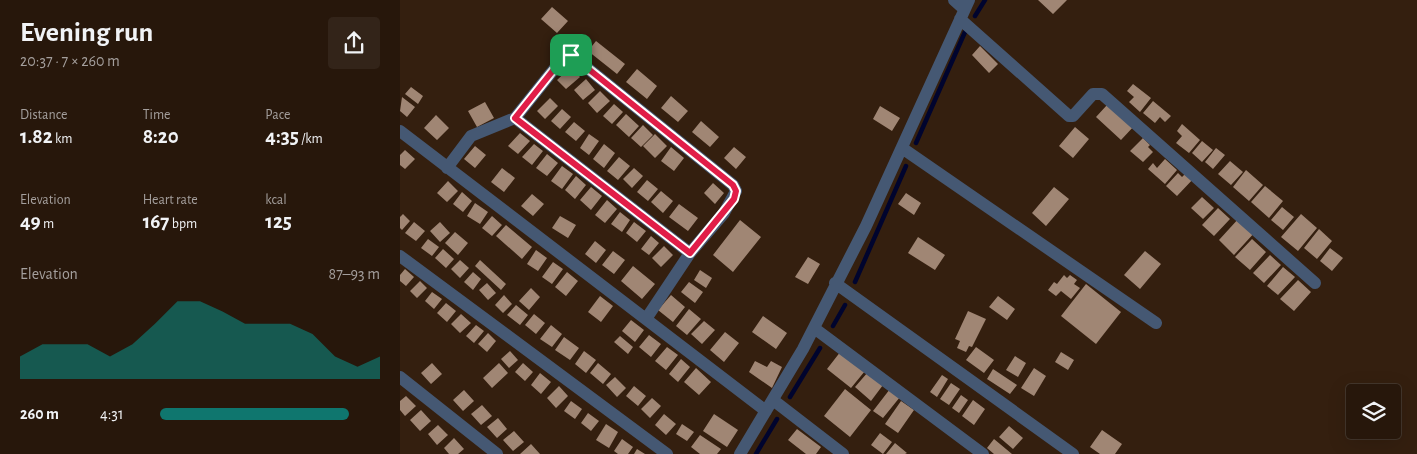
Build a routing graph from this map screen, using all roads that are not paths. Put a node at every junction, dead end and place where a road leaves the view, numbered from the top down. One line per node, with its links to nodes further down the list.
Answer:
1 (954, 0): 2 (street)
2 (964, 9): 5 (street); 10 (street)
3 (515, 118): 6 (street); 7 (street); 7 (street)
4 (400, 131): 6 (street)
5 (902, 148): 9 (street); 12 (street)
6 (447, 168): 11 (street)
7 (690, 253): 11 (street)
8 (400, 256): 17 (street)
9 (835, 282): 13 (street); 21 (street)
10 (1315, 283)
11 (646, 319): 15 (street)
12 (1156, 323)
13 (814, 328): 15 (street); 20 (street)
14 (400, 377): 16 (street)
15 (770, 405): 18 (street); 19 (street)
16 (497, 454)
17 (667, 454)
18 (740, 454)
19 (843, 454)
20 (983, 454)
21 (1073, 454)

